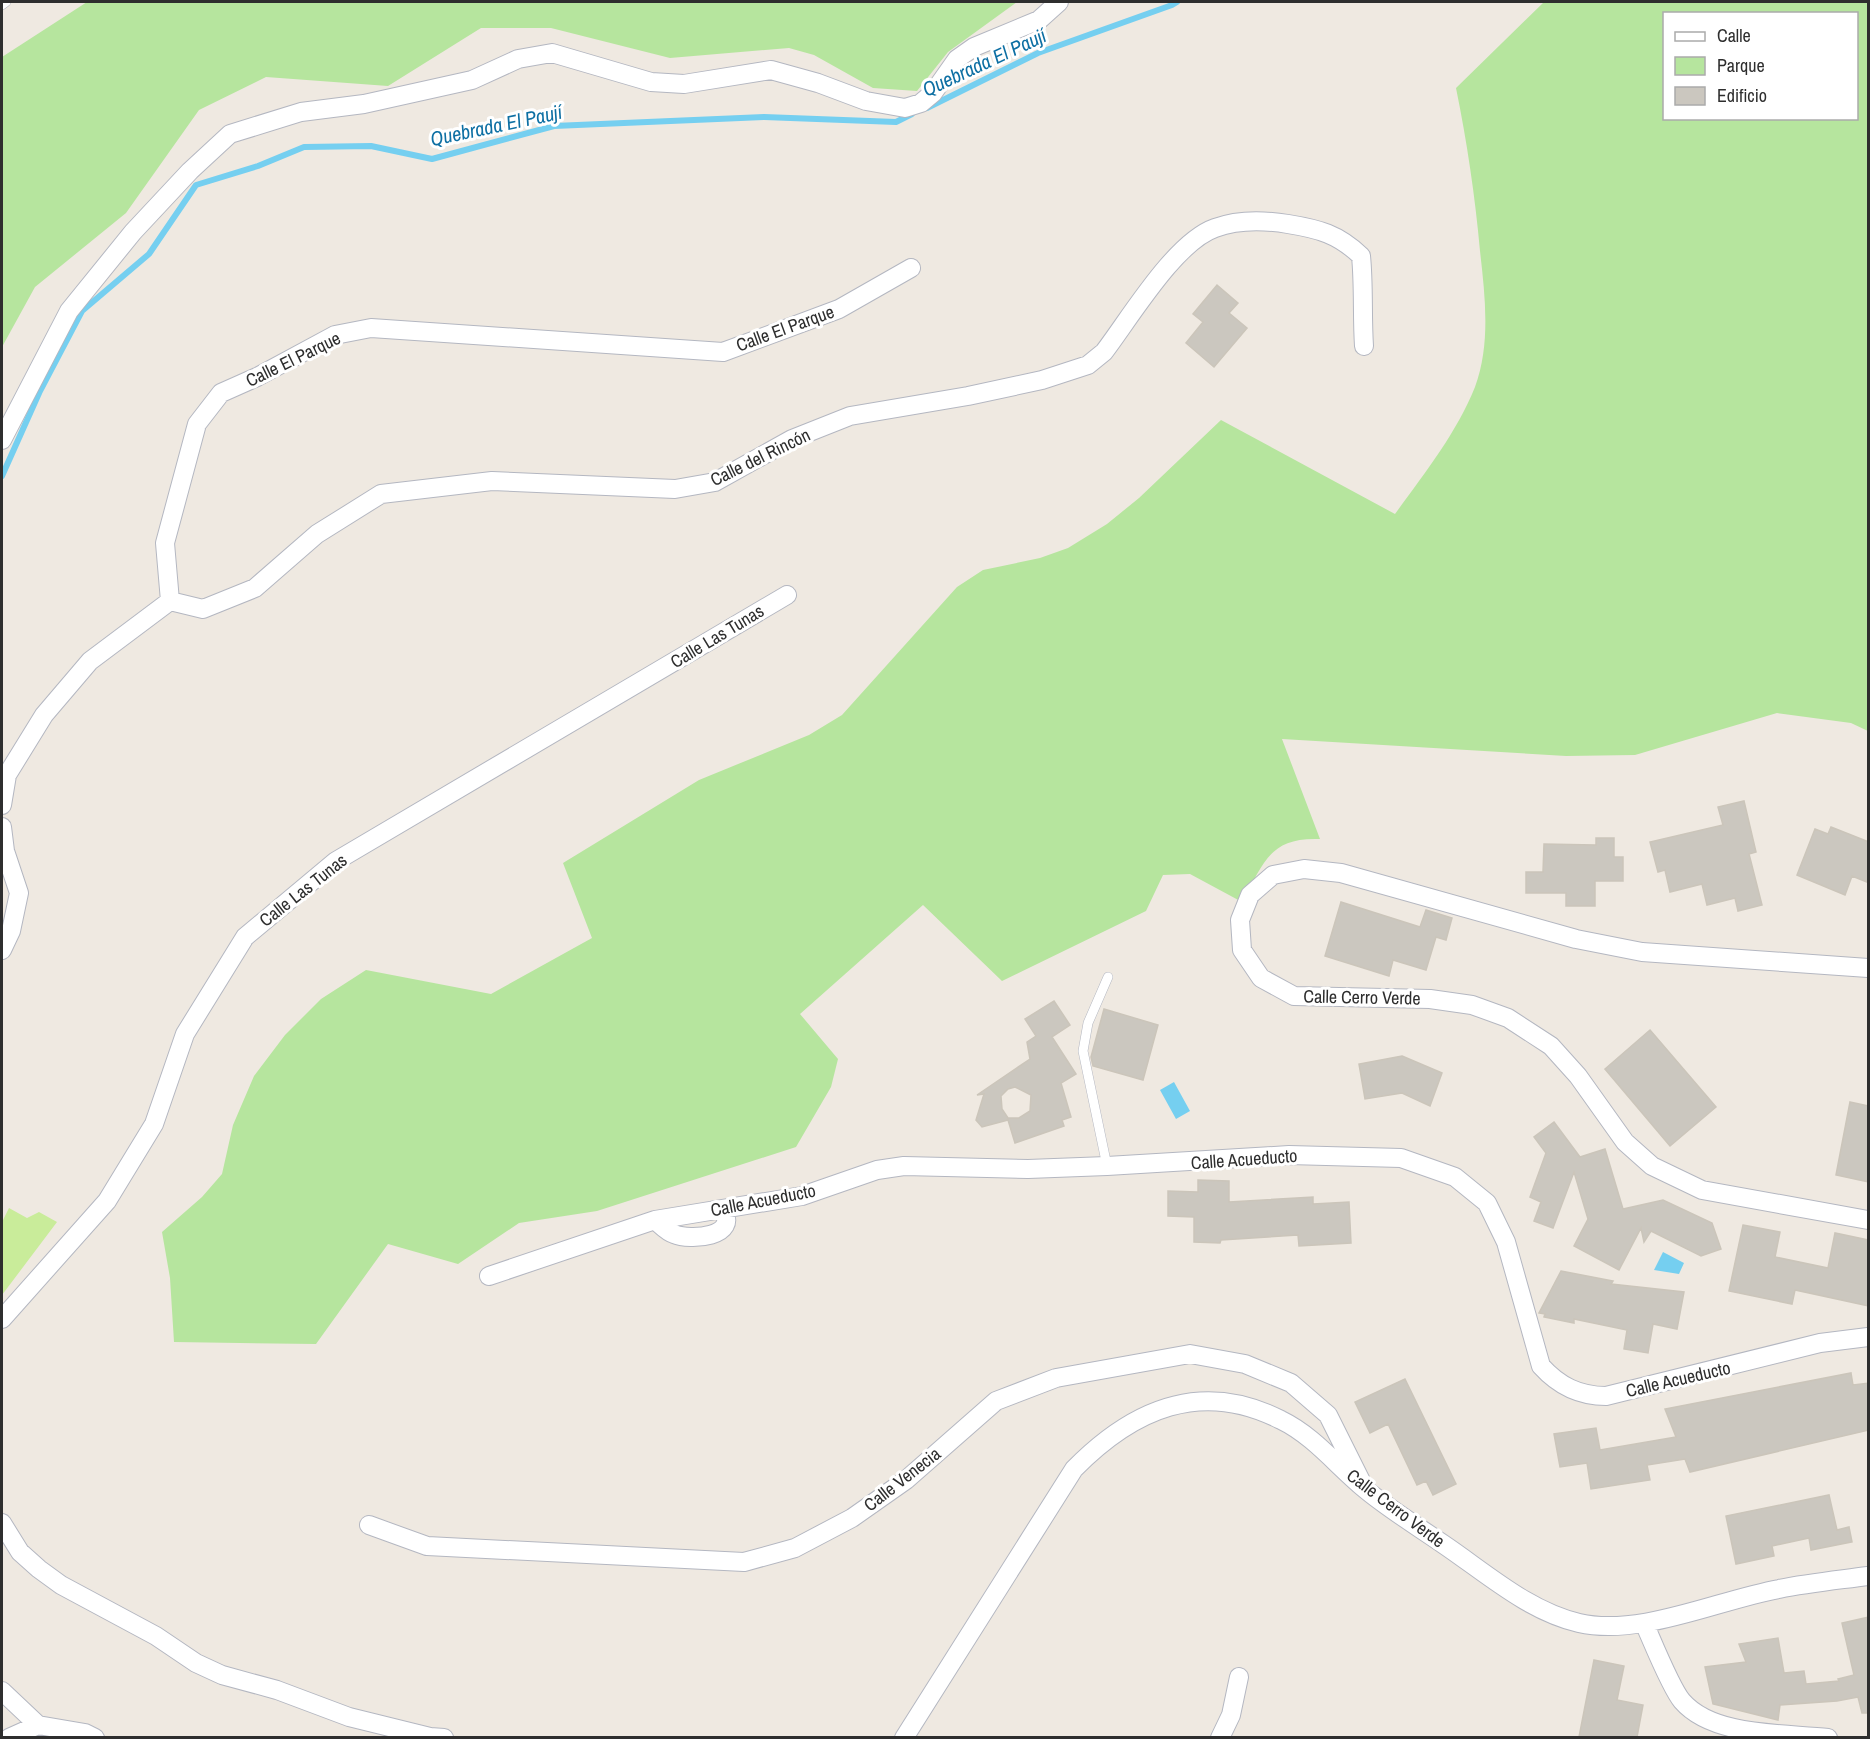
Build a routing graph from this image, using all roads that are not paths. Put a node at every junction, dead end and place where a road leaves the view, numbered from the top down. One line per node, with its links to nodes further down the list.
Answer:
1 (6, 2): 3 (lane)
2 (1059, 2): 6 (street)
3 (2, 4)
4 (911, 268): 8 (street, Calle El Parque)
5 (1364, 346): 8 (street, Calle del Rincón)
6 (2, 440)
7 (787, 595): 19 (street, Calle Las Tunas)
8 (170, 601): 9 (street)
9 (2, 805)
10 (2, 827): 11 (street)
11 (2, 951)
12 (1869, 968): 17 (street, Calle Cerro Verde)
13 (1108, 977): 14 (lane)
14 (1107, 1167): 15 (street, Calle Acueducto); 20 (street, Calle Acueducto)
15 (722, 1209): 16 (street, Calle Acueducto); 16 (street)
16 (655, 1220): 18 (street, Calle Acueducto)
17 (1869, 1220)
18 (489, 1276)
19 (2, 1319)
20 (1869, 1337)
21 (1366, 1490): 23 (street, Calle Venecia); 25 (street, Calle Cerro Verde); 32 (street, Calle Cerro Verde)
22 (2, 1523): 31 (street)
23 (369, 1525)
24 (1869, 1576): 25 (street, Calle Cerro Verde)
25 (1645, 1626): 34 (street)
26 (1239, 1677): 33 (street)
27 (2, 1691): 28 (street)
28 (38, 1725): 29 (street); 30 (street)
29 (9, 1737)
30 (95, 1737)
31 (444, 1737)
32 (904, 1737)
33 (1220, 1737)
34 (1828, 1737)

